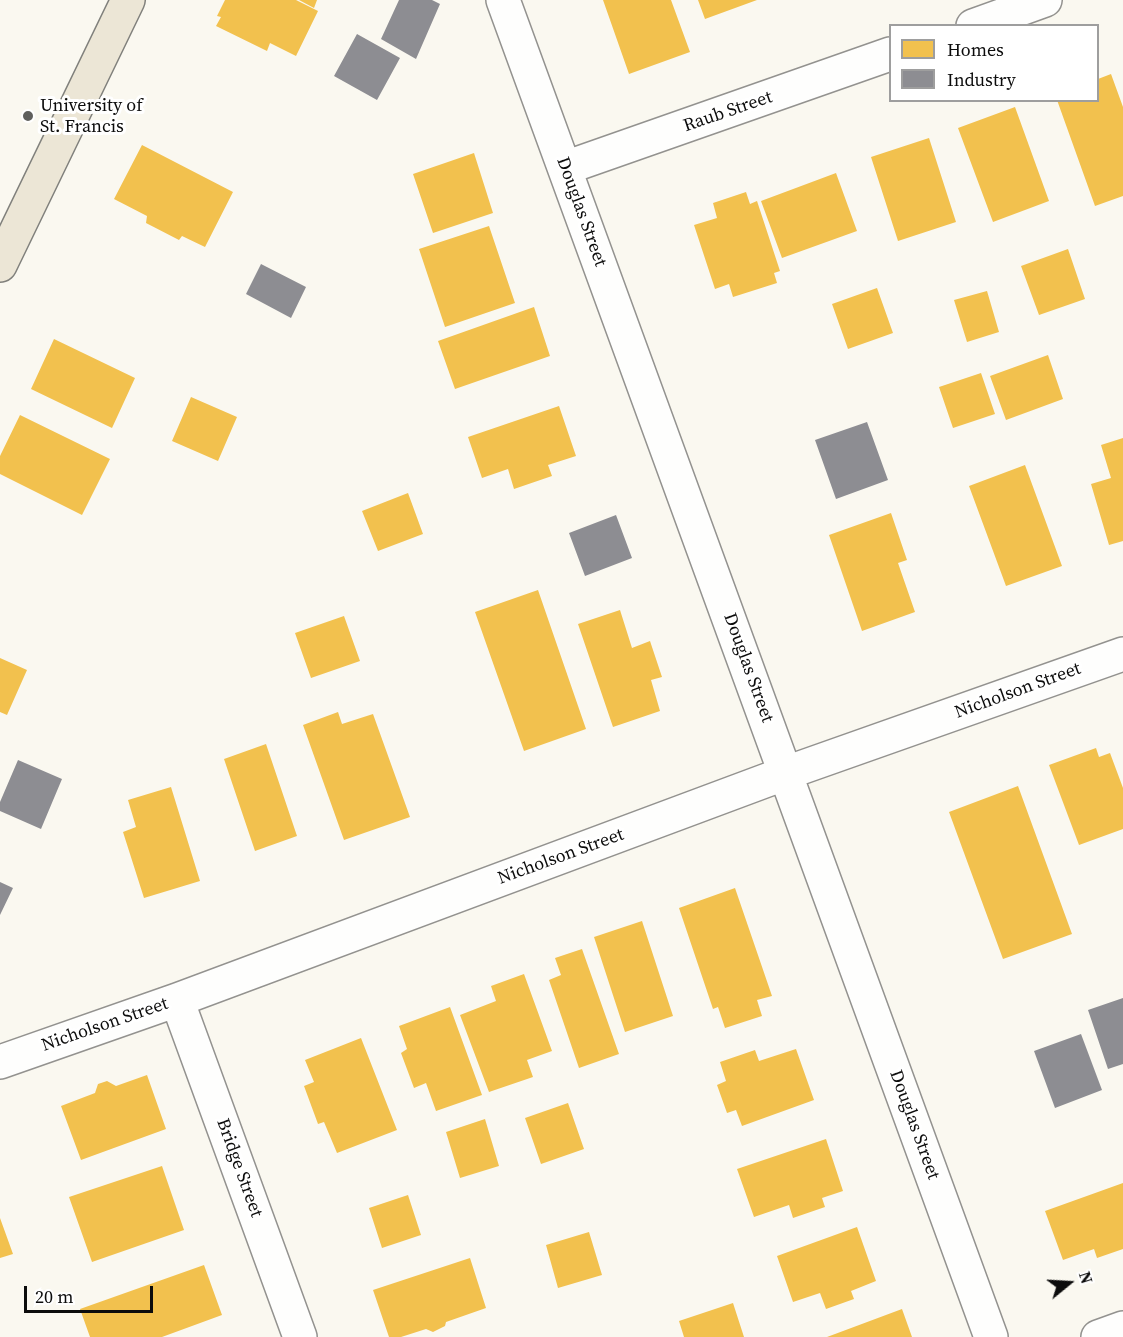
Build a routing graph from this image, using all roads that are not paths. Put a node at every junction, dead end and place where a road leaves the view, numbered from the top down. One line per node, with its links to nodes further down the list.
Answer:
1 (128, 0): 7 (main road)
2 (503, 0): 6 (street, Douglas Street)
3 (1045, 0): 4 (street)
4 (979, 24)
5 (889, 55): 6 (street, Raub Street)
6 (565, 168): 9 (street, Douglas Street)
7 (0, 265)
8 (1123, 654): 9 (street, Nicholson Street)
9 (786, 773): 10 (street, Nicholson Street); 14 (street, Douglas Street)
10 (177, 1000): 11 (street, Nicholson Street); 13 (street, Bridge Street)
11 (0, 1062)
12 (1123, 1328): 15 (street)
13 (300, 1337)
14 (992, 1337)
15 (1098, 1337)

